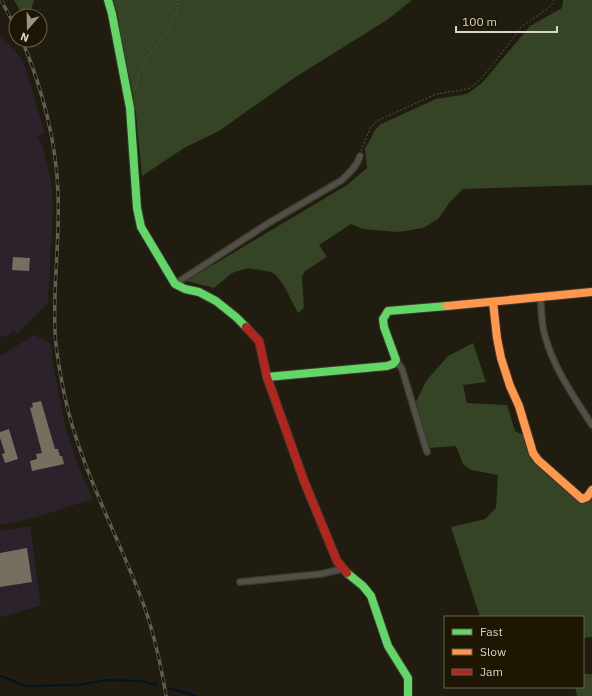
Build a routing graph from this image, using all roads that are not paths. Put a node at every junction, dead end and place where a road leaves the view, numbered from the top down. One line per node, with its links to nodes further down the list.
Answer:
1 (108, 0): 3 (street)
2 (360, 156): 3 (street)
3 (175, 284): 8 (street)
4 (592, 292): 5 (street)
5 (540, 297): 6 (street); 9 (street)
6 (493, 302): 7 (street); 11 (street)
7 (396, 360): 8 (street); 10 (street)
8 (267, 377): 12 (street)
9 (592, 425)
10 (427, 452)
11 (592, 490)
12 (342, 570): 13 (street); 14 (street)
13 (240, 582)
14 (408, 696)

